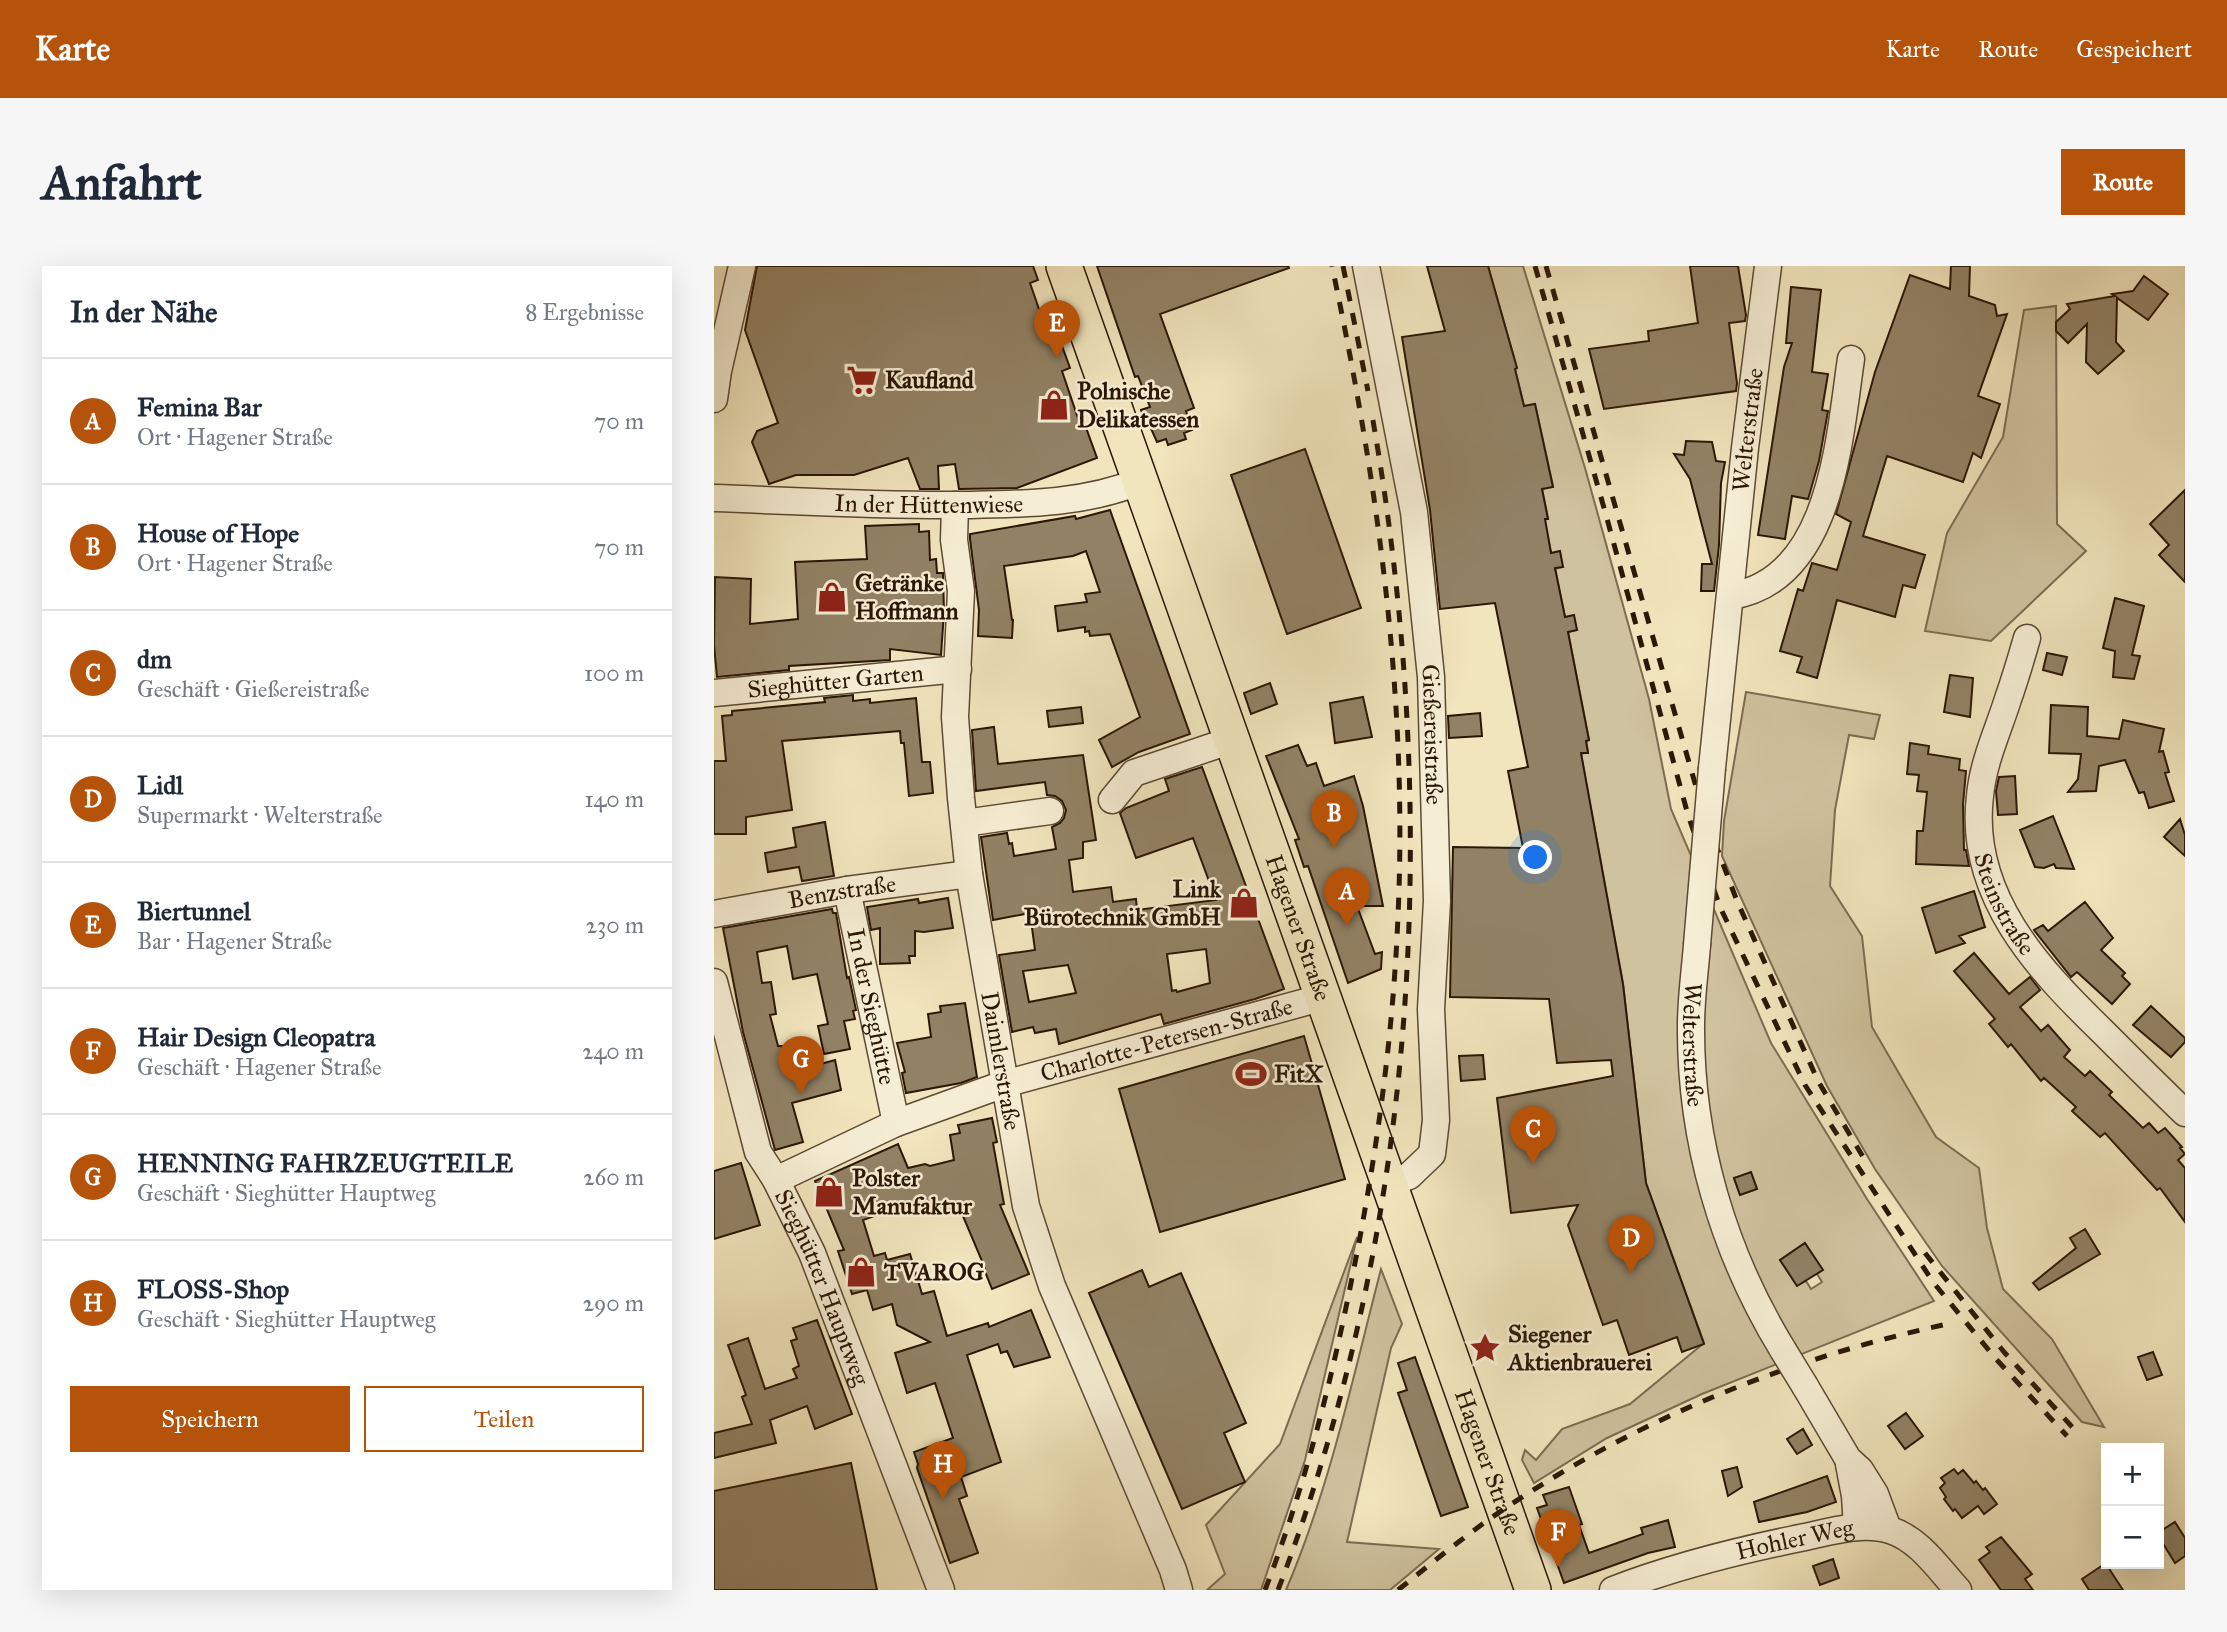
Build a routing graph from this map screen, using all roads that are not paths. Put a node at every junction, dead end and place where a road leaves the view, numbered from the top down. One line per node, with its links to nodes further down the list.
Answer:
1 (742, 266): 6 (street)
2 (1064, 266): 7 (main road, Hagener Straße)
3 (1366, 266): 27 (street, Gießereistraße)
4 (1768, 266): 10 (street, Welterstraße)
5 (1851, 359): 10 (street)
6 (714, 399)
7 (1141, 481): 9 (street, In der Hüttenwiese); 14 (main road, Hagener Straße)
8 (714, 498): 9 (street, In der Hüttenwiese)
9 (955, 505): 12 (street, Daimlerstraße)
10 (1731, 596): 28 (street, Welterstraße, bridge)
11 (2027, 638): 24 (street, Steinstraße)
12 (958, 669): 13 (street, Sieghütter Garten); 17 (street, Daimlerstraße)
13 (714, 693)
14 (1232, 740): 15 (street); 22 (main road, Hagener Straße)
15 (1112, 800)
16 (1050, 811): 17 (street)
17 (964, 823): 18 (street, Daimlerstraße)
18 (969, 874): 19 (street, Benzstraße); 23 (street, Daimlerstraße)
19 (847, 890): 20 (street, Benzstraße); 25 (street, In der Sieghütte)
20 (714, 914)
21 (714, 982): 26 (street, Sieghütter Hauptweg)
22 (1324, 997): 23 (street, Charlotte-Petersen-Straße); 27 (main road, Hagener Straße)
23 (1004, 1084): 25 (street, Charlotte-Petersen-Straße); 32 (street, Daimlerstraße)
24 (2185, 1113)
25 (896, 1123): 26 (street, Charlotte-Petersen-Straße)
26 (776, 1180): 31 (street, Sieghütter Hauptweg)
27 (1388, 1184): 33 (main road, Hagener Straße)
28 (1848, 1459): 29 (street, Welterstraße); 30 (street, Welterstraße)
29 (1857, 1527): 30 (street, Hohler Weg); 34 (street, Hohler Weg)
30 (1888, 1529): 35 (street, Hohler Weg)
31 (942, 1590)
32 (1179, 1590)
33 (1533, 1590)
34 (1613, 1590)
35 (1958, 1590)

